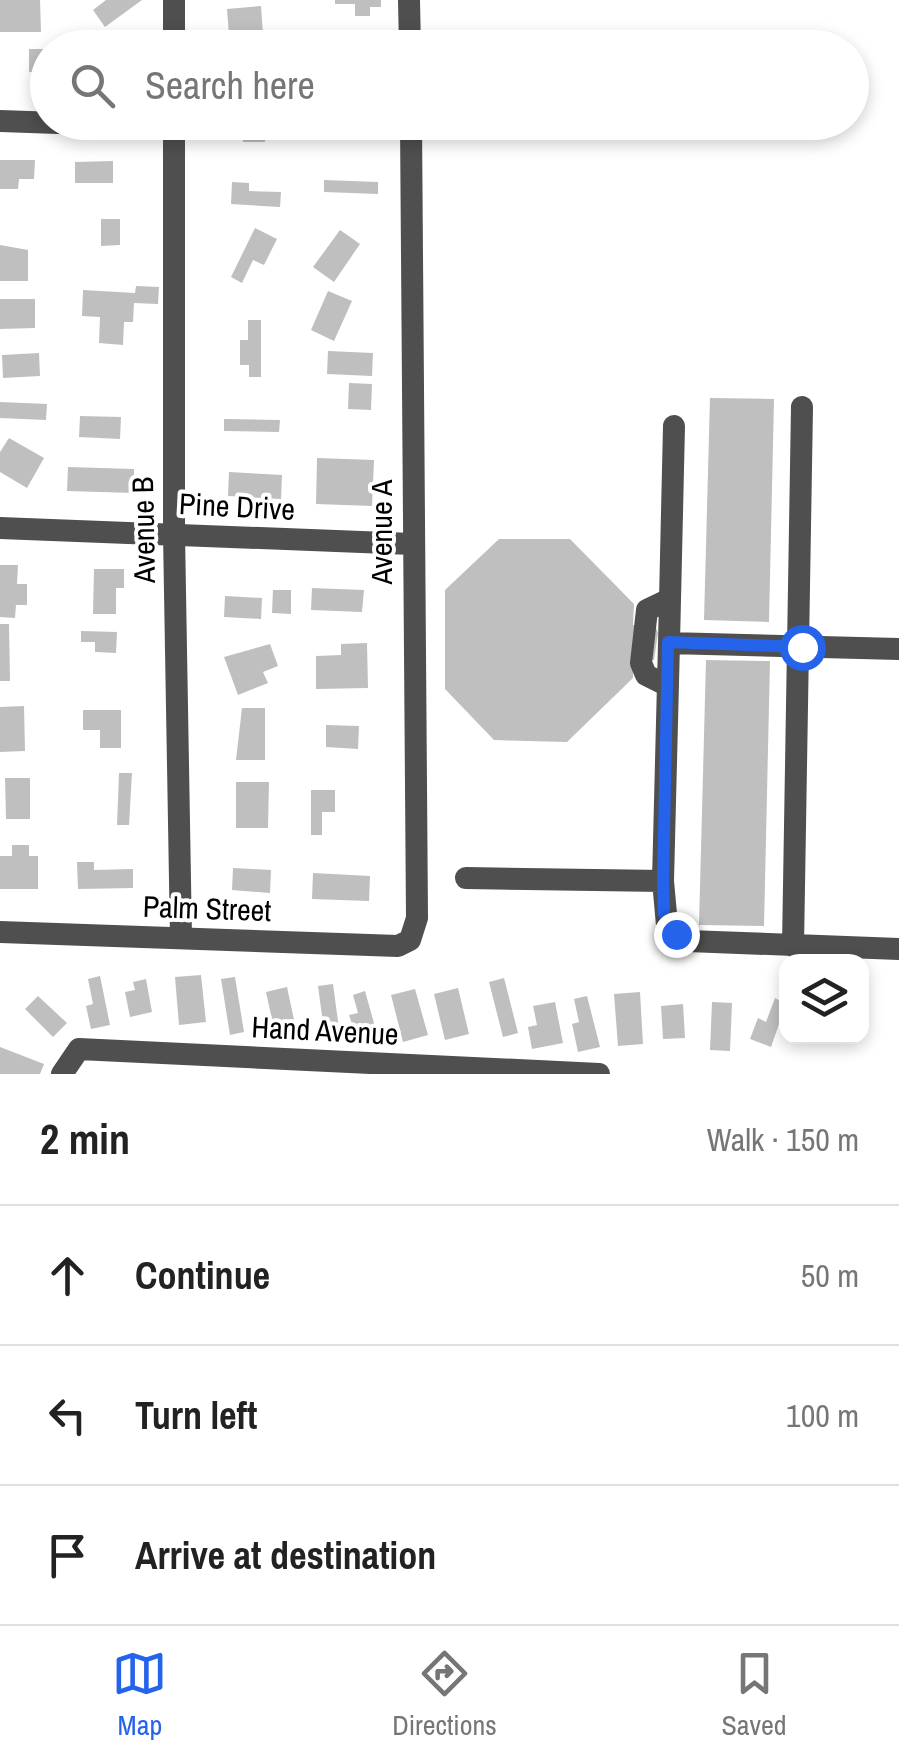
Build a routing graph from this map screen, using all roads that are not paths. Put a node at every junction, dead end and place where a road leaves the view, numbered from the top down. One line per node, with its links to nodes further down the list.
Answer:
1 (174, 0): 3 (street)
2 (410, 0): 4 (street)
3 (174, 30)
4 (410, 30)
5 (0, 121): 6 (street)
6 (30, 122)
7 (174, 140): 12 (street, Avenue B)
8 (410, 140): 13 (street, Avenue A)
9 (802, 406): 16 (street)
10 (674, 426): 14 (street)
11 (0, 528): 12 (street, Pine Drive)
12 (174, 534): 13 (street, Pine Drive); 22 (street, Avenue B)
13 (412, 544): 23 (street, Avenue A)
14 (670, 599): 15 (street); 18 (street)
15 (668, 642): 16 (street); 18 (street)
16 (797, 646): 17 (street); 24 (street)
17 (899, 649)
18 (668, 686): 20 (street)
19 (466, 878): 20 (street)
20 (663, 881): 24 (street)
21 (0, 932): 22 (street, Palm Street)
22 (181, 938): 23 (street, Palm Street)
23 (410, 940)
24 (792, 946): 25 (street)
25 (899, 949)
26 (62, 1074): 27 (street, Hand Avenue)
27 (598, 1074)

